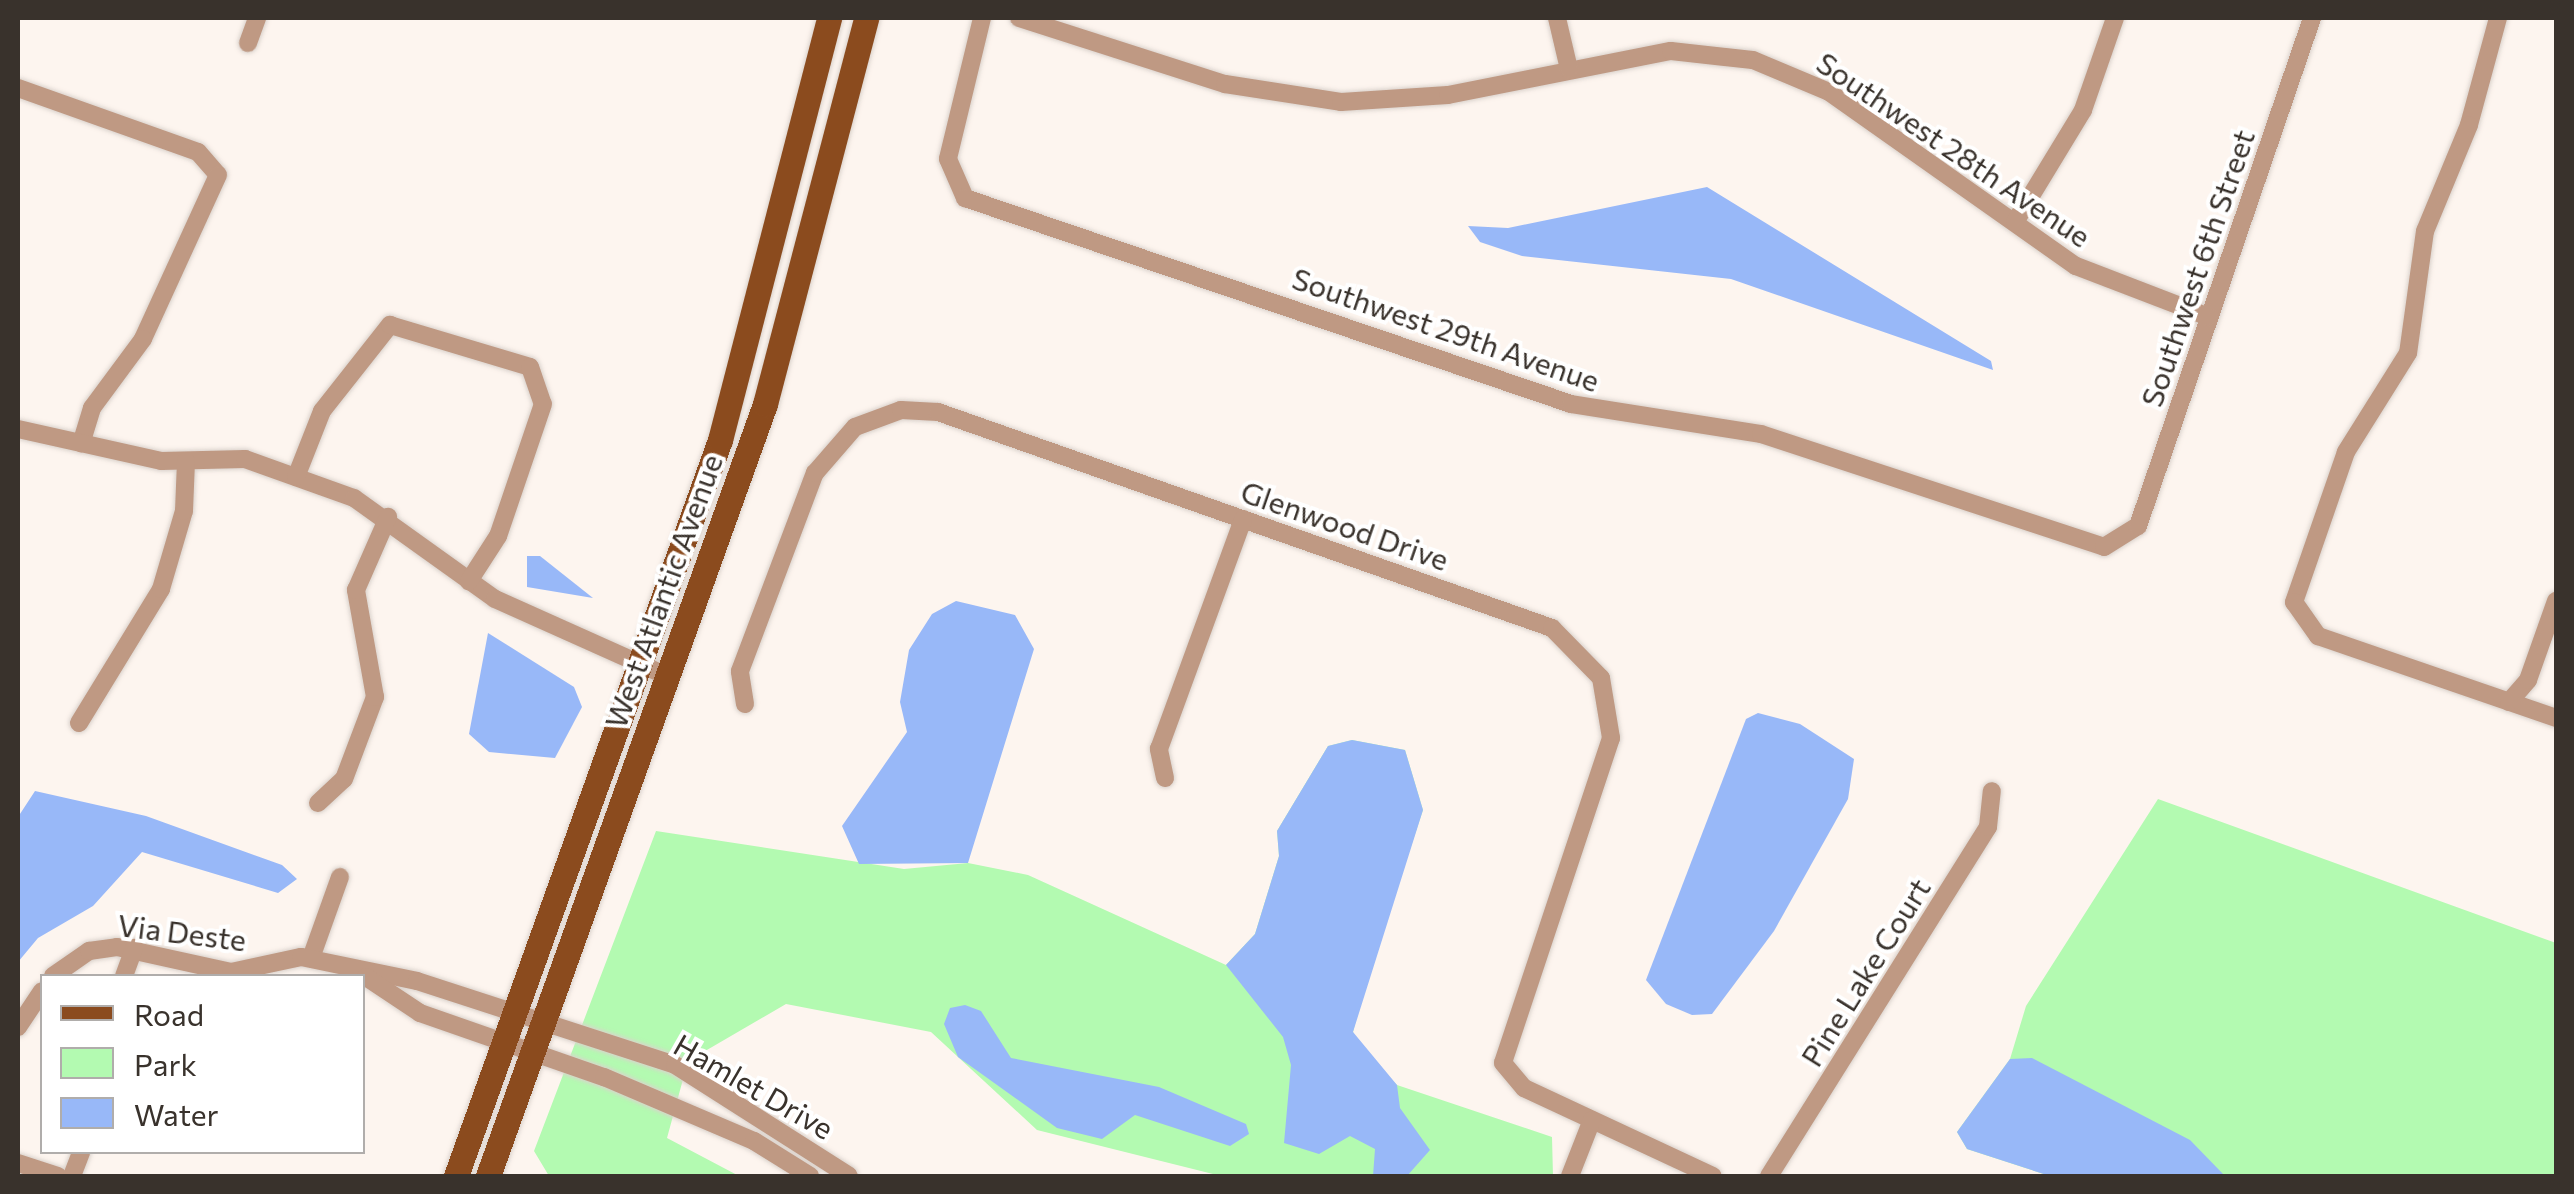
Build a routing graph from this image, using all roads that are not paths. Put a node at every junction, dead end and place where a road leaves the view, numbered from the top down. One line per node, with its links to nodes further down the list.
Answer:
1 (257, 18): 10 (street)
2 (829, 18): 24 (main road, West Atlantic Avenue)
3 (866, 18): 25 (main road, West Atlantic Avenue)
4 (982, 18): 21 (street, Southwest 29th Avenue)
5 (1019, 18): 11 (street, Southwest 28th Avenue)
6 (1557, 18): 11 (street)
7 (2115, 18): 13 (street)
8 (2312, 18): 14 (street, Southwest 6th Street)
9 (2498, 18): 26 (street)
10 (248, 43)
11 (1568, 69): 13 (street, Southwest 28th Avenue)
12 (18, 88): 16 (street)
13 (2015, 222): 14 (street, Southwest 28th Avenue)
14 (2209, 317): 21 (street, Southwest 6th Street)
15 (18, 428): 16 (street)
16 (82, 443): 17 (street)
17 (186, 461): 18 (street); 29 (street)
18 (296, 477): 19 (street); 22 (street)
19 (388, 517): 22 (street); 32 (street)
20 (1243, 519): 27 (street, Glenwood Drive); 30 (street); 47 (street, Glenwood Drive)
21 (2132, 535)
22 (469, 582): 24 (street)
23 (2556, 602): 26 (street)
24 (639, 665): 25 (street); 42 (main road, West Atlantic Avenue)
25 (667, 676): 43 (main road, West Atlantic Avenue)
26 (2510, 702): 28 (street)
27 (745, 704)
28 (2556, 718)
29 (79, 723)
30 (1165, 778)
31 (1992, 790): 56 (street, Pine Lake Court)
32 (318, 804)
33 (340, 877): 35 (street)
34 (134, 948): 35 (street, Via Deste); 37 (street, Via Deste); 38 (street)
35 (311, 958): 36 (street, Via Deste)
36 (348, 972)
37 (56, 974)
38 (125, 974)
39 (365, 976): 42 (street, Via Deste)
40 (365, 982): 45 (street, Via Deste)
41 (40, 994): 44 (street)
42 (514, 1013): 43 (street, Hamlet Drive); 45 (main road, West Atlantic Avenue)
43 (544, 1019): 46 (main road, West Atlantic Avenue); 53 (street, Hamlet Drive)
44 (18, 1026)
45 (503, 1045): 46 (street, Hamlet Drive); 50 (main road, West Atlantic Avenue)
46 (532, 1052): 51 (main road, West Atlantic Avenue); 52 (street, Hamlet Drive)
47 (1592, 1120): 54 (street); 55 (street, Glenwood Drive)
48 (18, 1163): 49 (street)
49 (58, 1176)
50 (456, 1176)
51 (488, 1176)
52 (810, 1176)
53 (849, 1176)
54 (1570, 1176)
55 (1713, 1176)
56 (1769, 1176)

